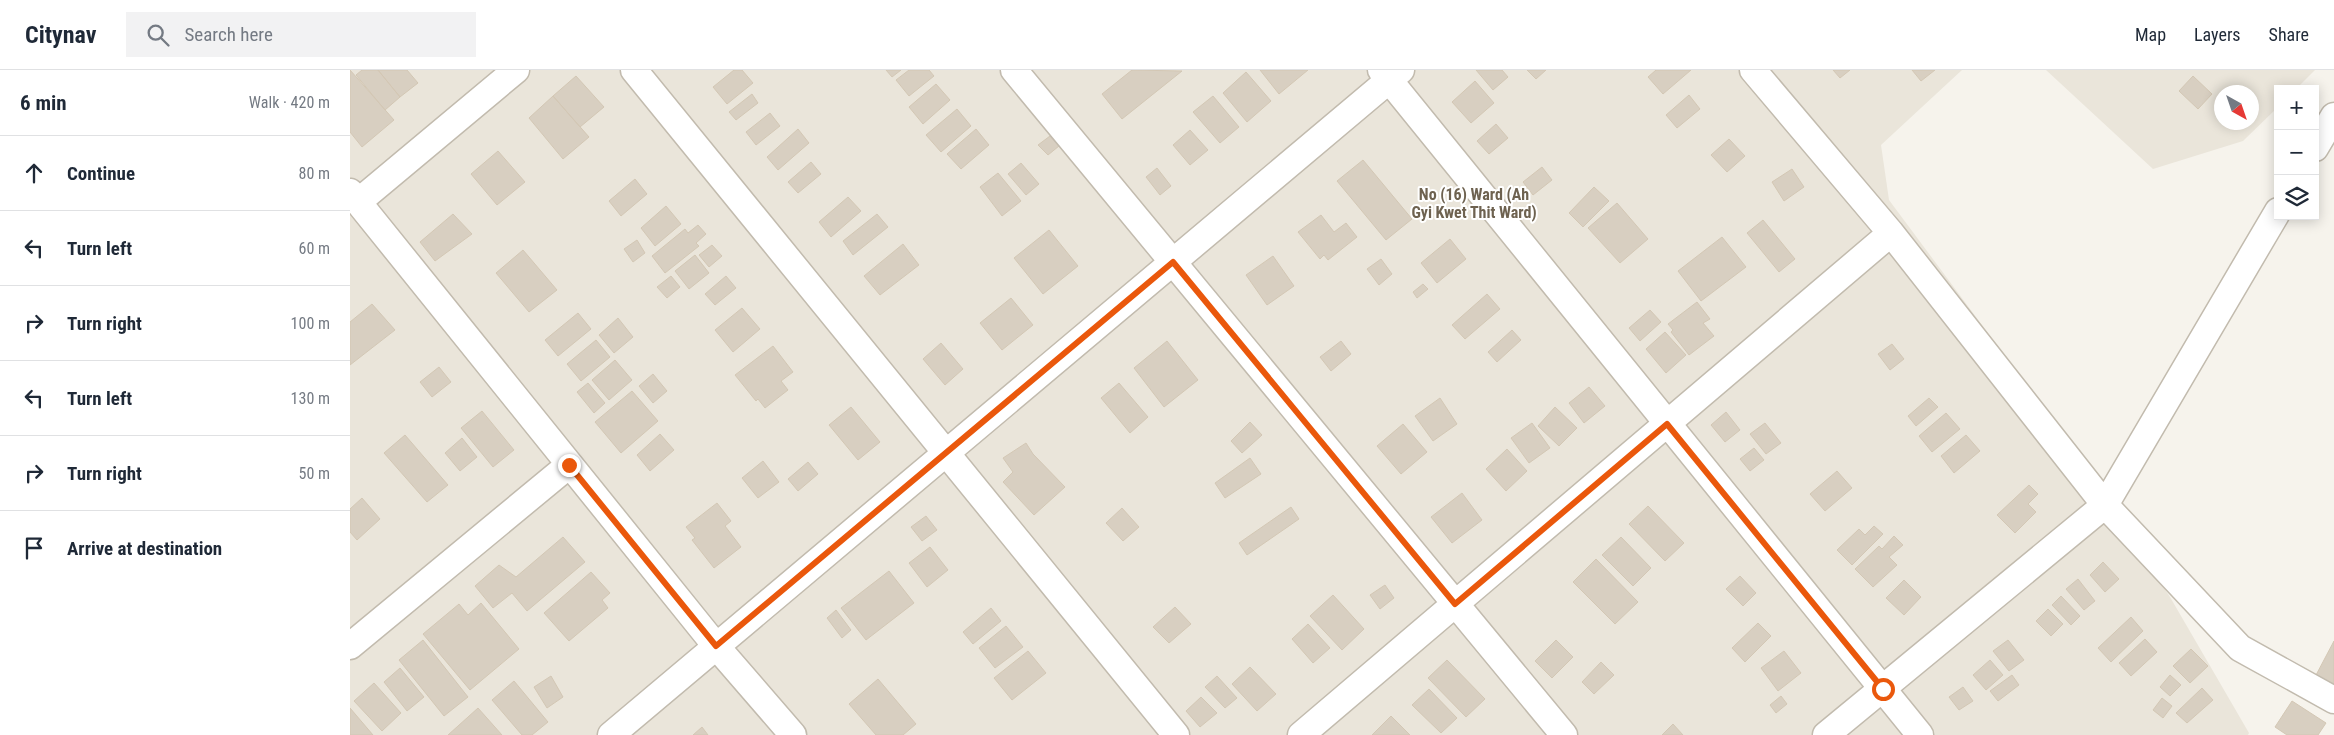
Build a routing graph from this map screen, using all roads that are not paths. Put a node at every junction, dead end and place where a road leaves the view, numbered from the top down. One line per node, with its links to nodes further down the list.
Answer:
1 (516, 70): 8 (street)
2 (634, 70): 13 (street)
3 (1014, 70): 11 (street)
4 (1753, 70): 10 (street)
5 (1390, 73): 11 (street); 12 (street)
6 (2334, 116): 7 (street)
7 (2319, 141)
8 (354, 197): 14 (street)
9 (2274, 218): 15 (street)
10 (1891, 233): 12 (street); 15 (street)
11 (1173, 262): 13 (street); 16 (street)
12 (1667, 424): 16 (street); 19 (street)
13 (946, 453): 18 (street); 23 (street)
14 (569, 465): 17 (street); 18 (street)
15 (2105, 505): 19 (street); 20 (street)
16 (1455, 604): 24 (street); 25 (street)
17 (350, 646)
18 (716, 646): 21 (street); 22 (street)
19 (1883, 689): 26 (street); 27 (street)
20 (2334, 700)
21 (610, 735)
22 (793, 735)
23 (1176, 735)
24 (1301, 735)
25 (1564, 735)
26 (1826, 735)
27 (1920, 735)

